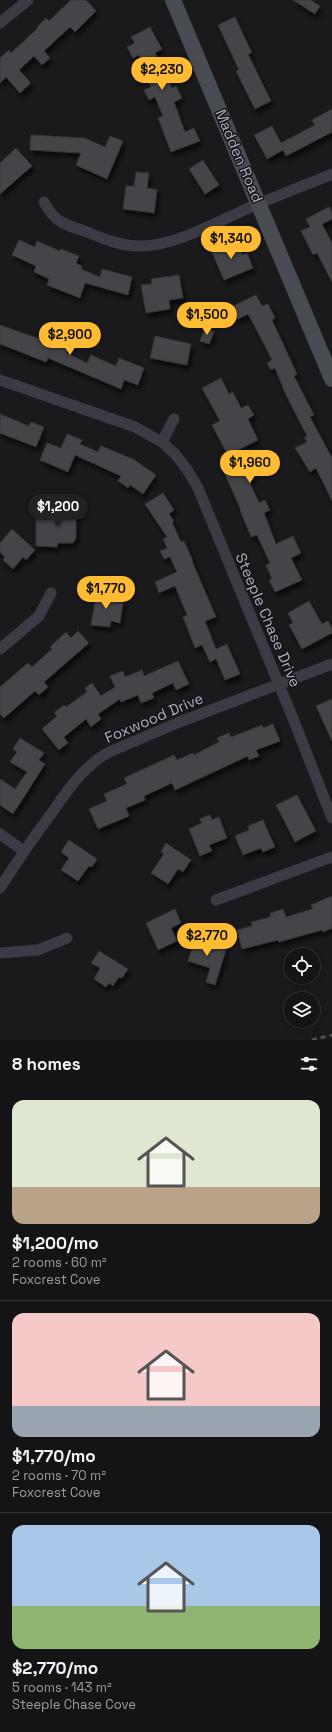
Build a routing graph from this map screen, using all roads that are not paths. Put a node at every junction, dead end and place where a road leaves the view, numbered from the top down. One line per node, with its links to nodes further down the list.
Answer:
1 (28, 0): 3 (street)
2 (173, 0): 6 (street, Madden Road)
3 (0, 23)
4 (332, 174): 6 (street)
5 (44, 202): 6 (street)
6 (259, 203): 7 (street, Madden Road)
7 (332, 379)
8 (0, 380): 10 (street, Steeple Chase Drive)
9 (174, 419): 10 (street)
10 (162, 442): 14 (street, Steeple Chase Drive)
11 (51, 593): 12 (street)
12 (0, 649)
13 (332, 664): 14 (street, Foxwood Drive)
14 (279, 684): 15 (street, Steeple Chase Drive); 17 (street, Foxwood Drive)
15 (332, 818)
16 (0, 834): 17 (street)
17 (24, 850): 19 (street, Foxwood Drive)
18 (332, 857): 20 (street)
19 (0, 888)
20 (216, 900)
21 (67, 938): 22 (street)
22 (0, 953)

